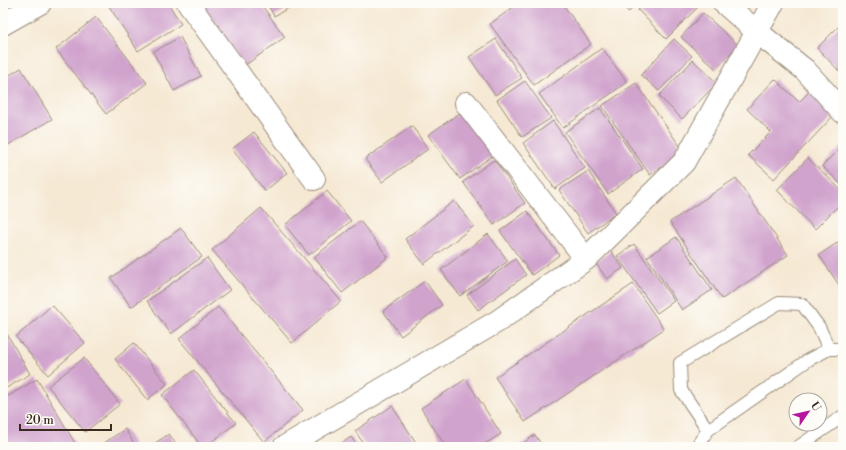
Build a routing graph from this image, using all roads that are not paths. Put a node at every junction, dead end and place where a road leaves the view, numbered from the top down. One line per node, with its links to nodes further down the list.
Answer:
1 (40, 3): 5 (street)
2 (188, 3): 9 (street)
3 (724, 3): 6 (street)
4 (773, 3): 6 (street)
5 (3, 24)
6 (756, 31): 8 (street); 10 (street)
7 (466, 103): 10 (street)
8 (843, 112)
9 (314, 179)
10 (586, 259): 15 (street)
11 (829, 348): 12 (lane); 14 (lane); 14 (lane)
12 (843, 349)
13 (843, 416): 17 (lane)
14 (708, 430): 16 (lane)
15 (284, 447)
16 (696, 447)
17 (798, 447)

